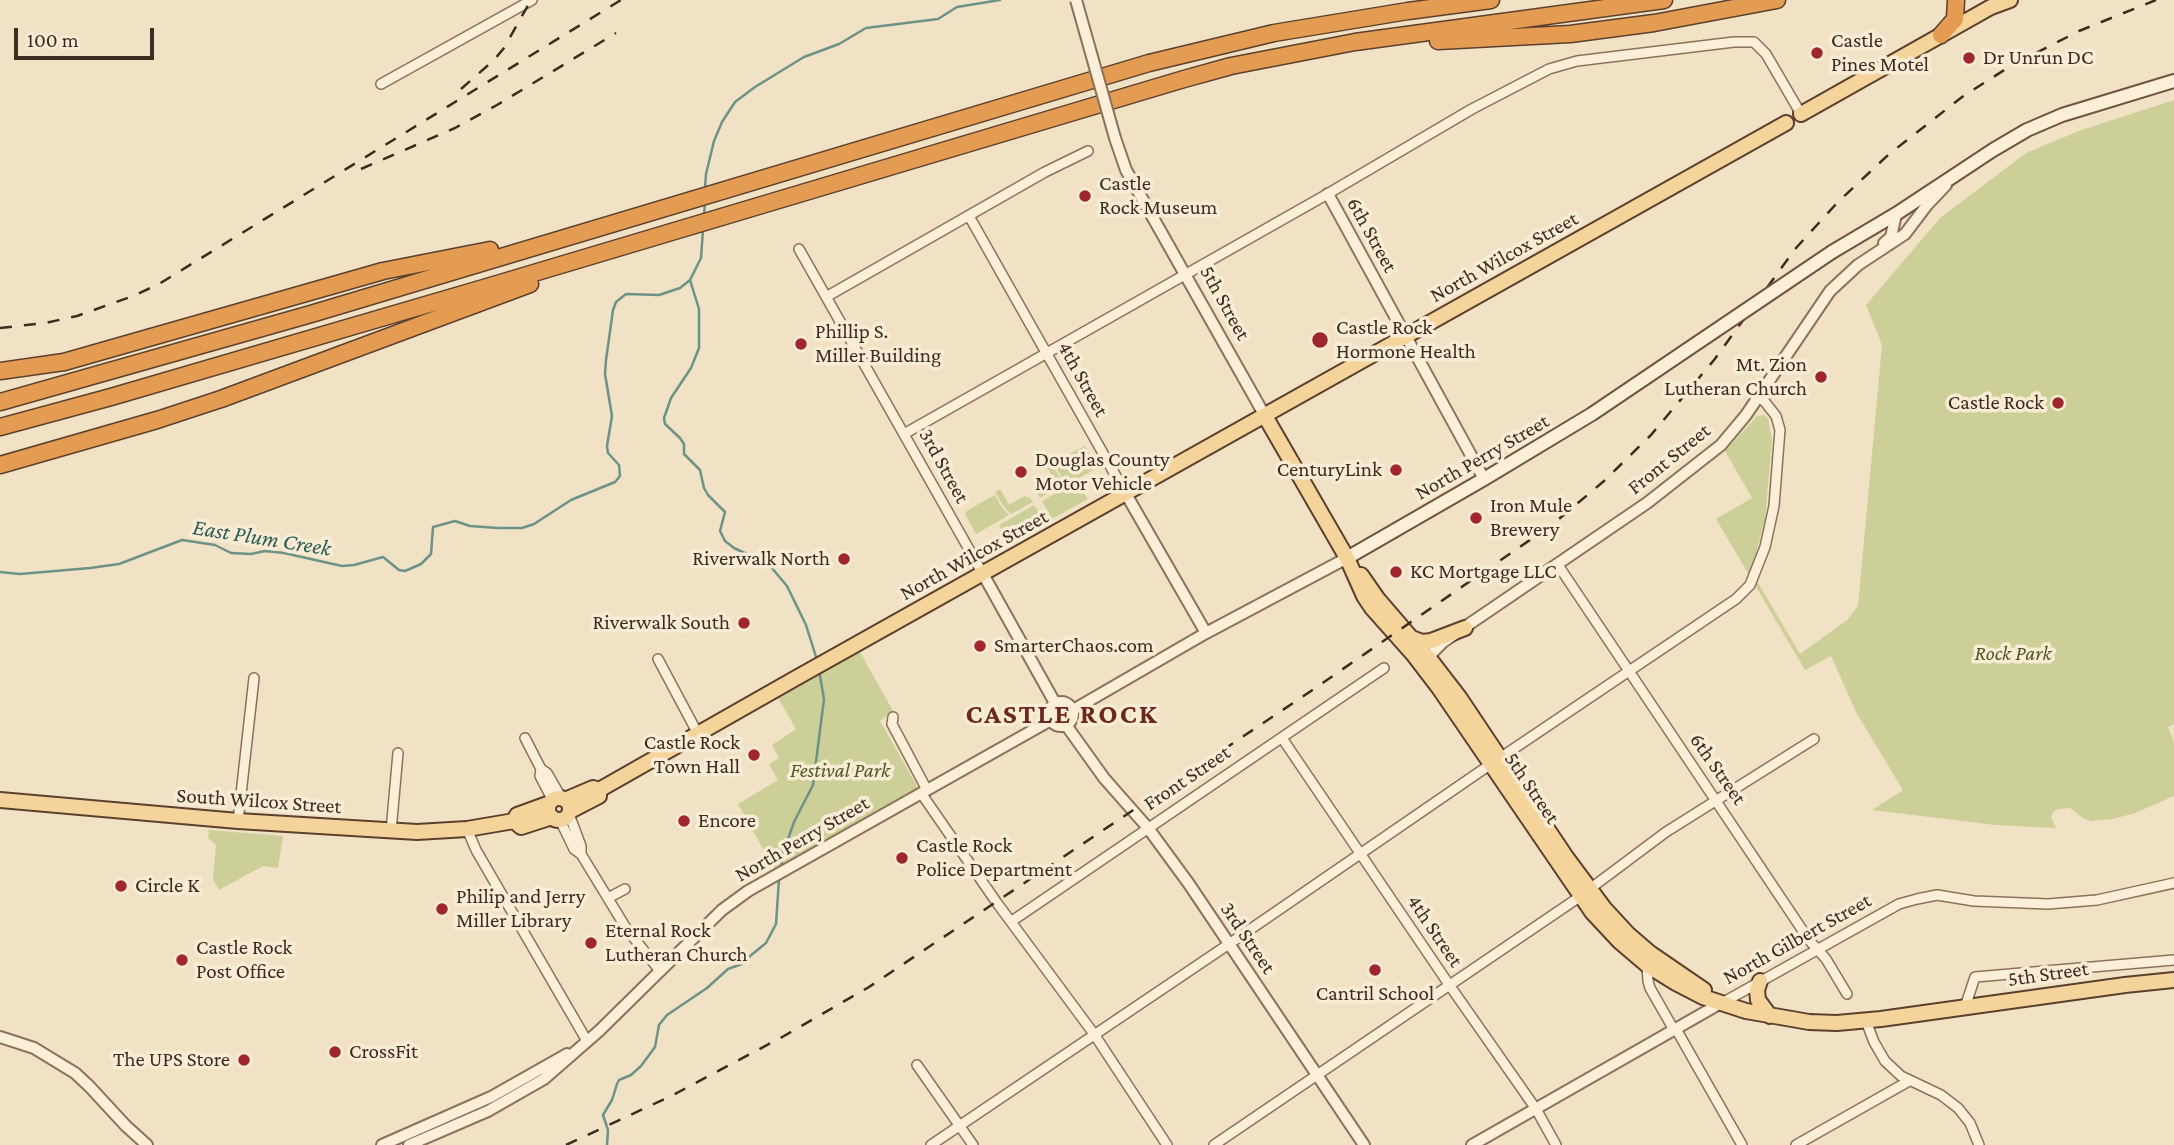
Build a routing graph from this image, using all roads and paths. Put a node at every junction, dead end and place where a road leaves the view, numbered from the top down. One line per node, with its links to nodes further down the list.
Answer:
1 (531, 0): 14 (street)
2 (1076, 0): 26 (street, 5th Street, bridge)
3 (1474, 0): 10 (highway)
4 (1491, 0): 10 (highway)
5 (1664, 0): 12 (highway)
6 (1777, 0): 12 (highway)
7 (1956, 0): 11 (highway)
8 (2010, 0): 9 (main road, North Wilcox Street)
9 (1994, 4): 11 (main road, North Wilcox Street)
10 (1448, 6): 22 (highway)
11 (1941, 35): 15 (main road, North Wilcox Street)
12 (1355, 43): 23 (highway)
13 (2174, 80): 18 (main road, Front Street)
14 (381, 84)
15 (1801, 114): 16 (main road, North Wilcox Street); 19 (street)
16 (1786, 123): 28 (main road, North Wilcox Street)
17 (1088, 150): 21 (street)
18 (1953, 177): 20 (main road, Front Street); 25 (street, Front Street)
19 (1328, 194): 26 (street); 28 (street, 6th Street)
20 (1896, 214): 25 (street, Front Street); 37 (main road, North Perry Street, bridge)
21 (969, 216): 27 (street); 29 (street, 4th Street)
22 (579, 234): 30 (highway); 32 (highway)
23 (633, 244): 34 (highway); 36 (highway)
24 (799, 249): 27 (street, 3rd Street)
25 (1871, 256): 31 (street, Front Street)
26 (1185, 275): 29 (street); 33 (street, 5th Street)
27 (826, 297): 35 (street, 3rd Street)
28 (1406, 336): 33 (main road, North Wilcox Street); 37 (street, 6th Street)
29 (1047, 353): 35 (street); 38 (street, 4th Street)
30 (0, 372)
31 (1759, 397): 40 (street, Front Street); 49 (street)
32 (0, 401)
33 (1265, 416): 38 (main road, North Wilcox Street); 39 (main road, 5th Street)
34 (0, 427)
35 (904, 434): 41 (street, 3rd Street)
36 (0, 465)
37 (1484, 480): 39 (main road, North Perry Street)
38 (1126, 494): 41 (main road, North Wilcox Street); 43 (street, 4th Street)
39 (1347, 558): 43 (street, North Perry Street); 44 (main road, 5th Street); 51 (main road, 5th Street)
40 (1558, 565): 42 (street, Front Street); 49 (street, 6th Street)
41 (983, 574): 52 (street, 3rd Street); 57 (main road, North Wilcox Street)
42 (1465, 628): 44 (main road); 45 (street, Front Street)
43 (1206, 633): 53 (street, North Perry Street)
44 (1412, 638): 47 (main road, 5th Street)
45 (1443, 642): 47 (street, Front Street); 51 (street)
46 (659, 659): 57 (street)
47 (1429, 659): 51 (main road, 5th Street)
48 (1384, 668): 59 (street, Front Street)
49 (1628, 671): 62 (street); 65 (street, 6th Street)
50 (254, 678): 67 (street)
51 (1446, 688): 62 (main road, 5th Street)
52 (1055, 703): 53 (street); 55 (street)
53 (1073, 710): 56 (street)
54 (893, 717): 63 (street)
55 (1051, 720): 56 (street); 63 (street, North Perry Street)
56 (1066, 725): 68 (street, 3rd Street)
57 (698, 734): 66 (main road, North Wilcox Street)
58 (524, 738): 66 (street)
59 (1282, 738): 68 (street, Front Street); 71 (street, 4th Street)
60 (1814, 738): 65 (street)
61 (398, 753): 70 (street)
62 (1496, 761): 71 (street); 74 (main road, 5th Street)
63 (924, 792): 76 (street); 81 (street, North Perry Street)
64 (0, 800): 67 (main road, South Wilcox Street)
65 (1717, 800): 74 (street); 78 (street, 6th Street)
66 (560, 808): 69 (main road, South Wilcox Street); 75 (street)
67 (237, 821): 70 (main road, South Wilcox Street)
68 (1148, 828): 76 (street, Front Street); 77 (street, 3rd Street)
69 (467, 829): 70 (main road, South Wilcox Street); 93 (street)
70 (391, 831)
71 (1361, 855): 77 (street); 84 (street, 4th Street)
72 (2174, 883): 78 (street, North Gilbert Street)
73 (625, 889): 75 (street)
74 (1585, 893): 80 (main road, 5th Street); 84 (street); 86 (main road, 5th Street)
75 (608, 898): 81 (street)
76 (1012, 921): 91 (street)
77 (1228, 944): 91 (street); 95 (street, 3rd Street)
78 (1817, 949): 82 (street, North Gilbert Street); 85 (street, 6th Street)
79 (2174, 960): 87 (street)
80 (1647, 965): 86 (main road, 5th Street); 90 (street)
81 (660, 971): 93 (street, North Perry Street)
82 (1760, 981): 86 (street, North Gilbert Street); 88 (main road)
83 (2174, 981): 87 (main road, 5th Street)
84 (1450, 986): 95 (street); 97 (street, 4th Street)
85 (1847, 994)
86 (1721, 1003): 88 (main road, 5th Street); 90 (street, North Gilbert Street)
87 (1965, 1007): 89 (main road, 5th Street)
88 (1770, 1016): 89 (main road, 5th Street)
89 (1866, 1021): 96 (street)
90 (1675, 1030): 97 (street, North Gilbert Street); 109 (street)
91 (1094, 1034): 98 (street); 104 (street)
92 (0, 1037): 99 (street)
93 (587, 1041): 100 (street); 101 (street)
94 (917, 1065): 98 (street)
95 (1317, 1075): 105 (street); 106 (street, 3rd Street)
96 (1909, 1081): 110 (street); 111 (street)
97 (1536, 1109): 107 (street, North Gilbert Street); 108 (street, 4th Street)
98 (960, 1126): 102 (street); 103 (street)
99 (147, 1145)
100 (382, 1145)
101 (410, 1145)
102 (931, 1145)
103 (973, 1145)
104 (1167, 1145)
105 (1214, 1145)
106 (1364, 1145)
107 (1472, 1145)
108 (1556, 1145)
109 (1742, 1145)
110 (1796, 1145)
111 (1979, 1145)

